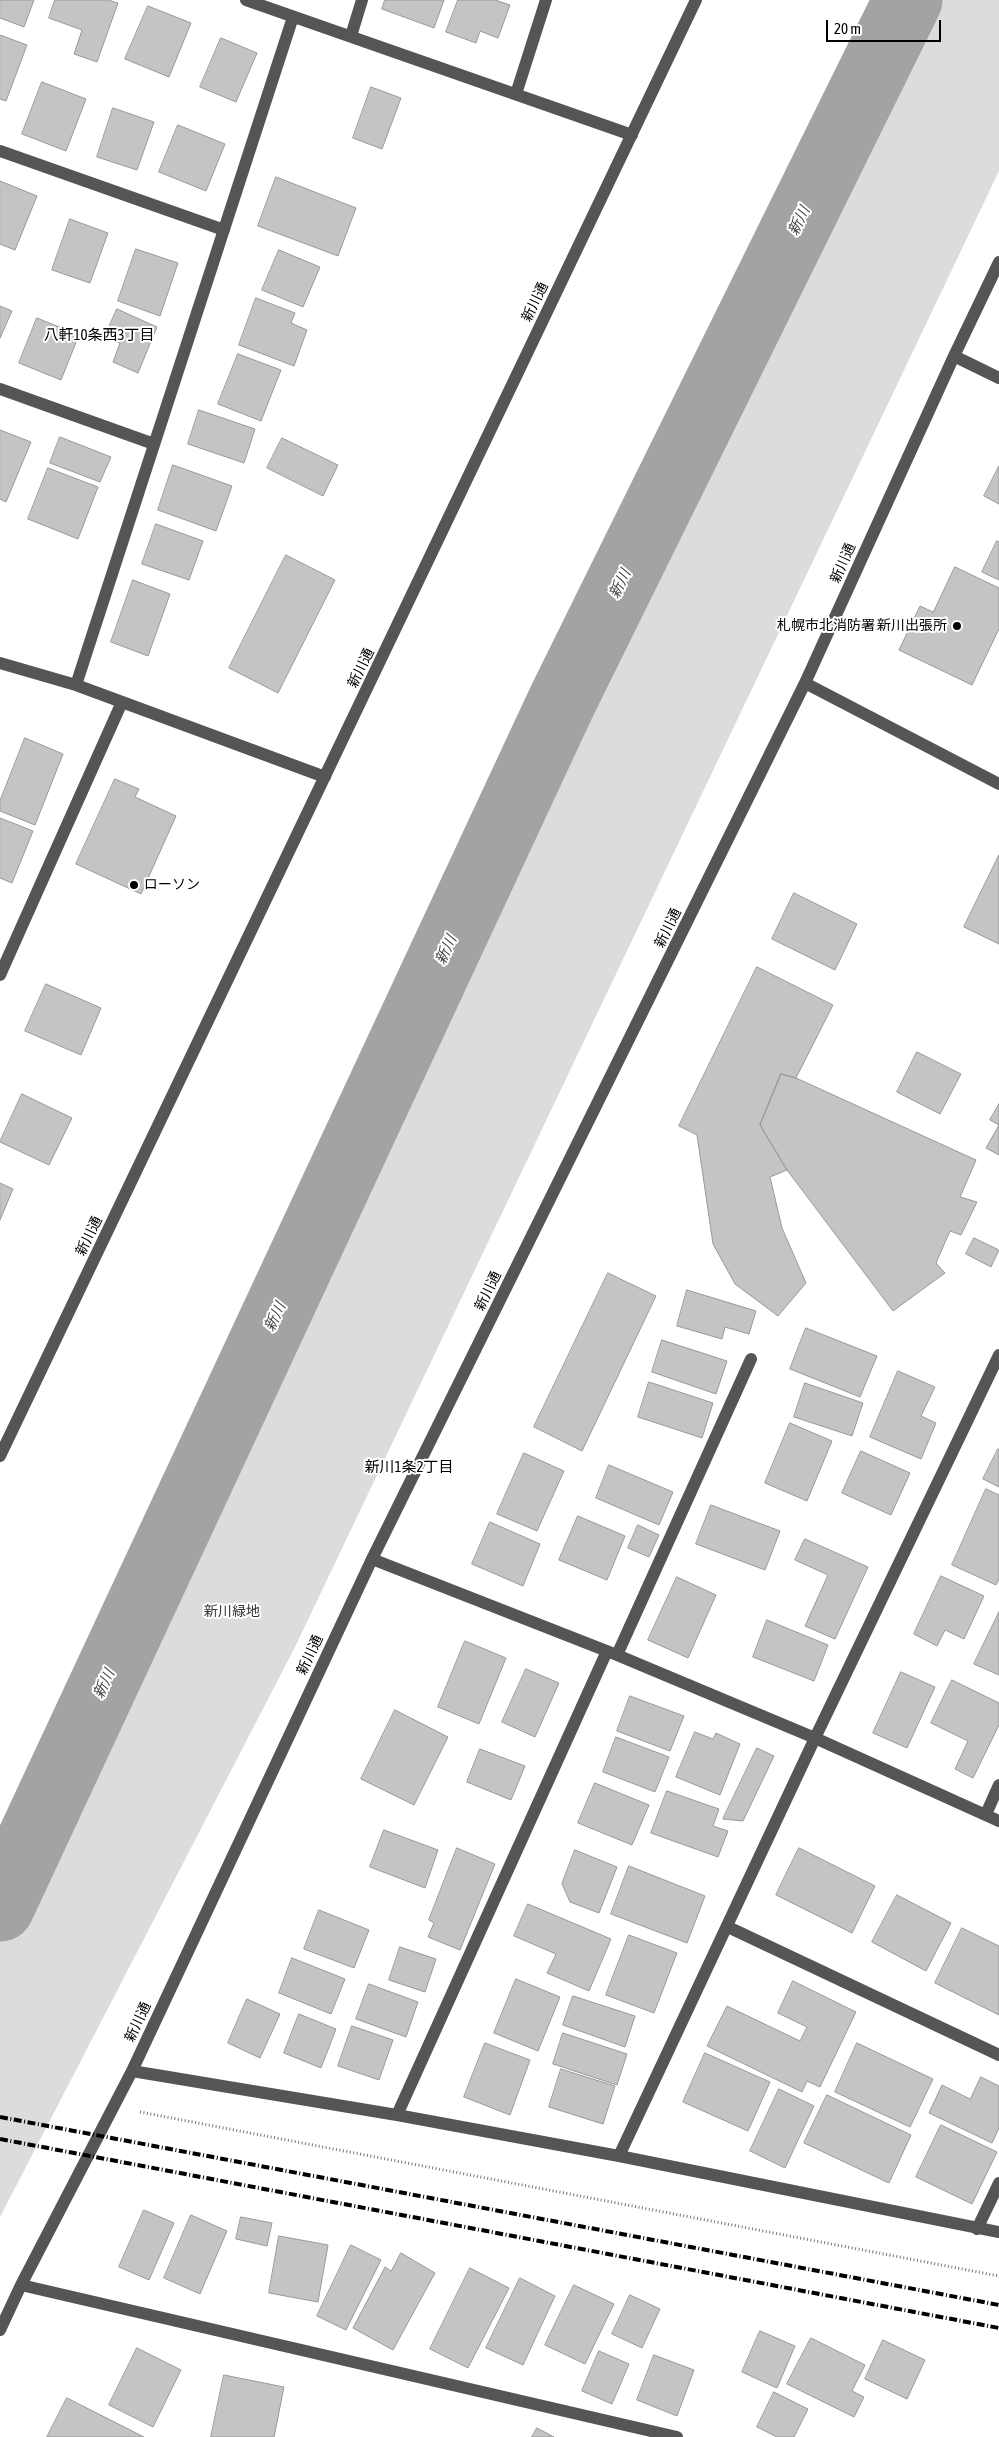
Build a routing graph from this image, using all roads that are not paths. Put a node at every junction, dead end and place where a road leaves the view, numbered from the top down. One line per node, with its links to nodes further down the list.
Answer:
1 (246, 0): 5 (street)
2 (362, 0): 6 (street)
3 (546, 0): 7 (street)
4 (696, 0): 8 (street, 新川通)
5 (293, 17): 6 (street); 10 (street)
6 (351, 36): 7 (street)
7 (516, 94): 8 (street)
8 (632, 135): 20 (street, 新川通)
9 (0, 151): 10 (street)
10 (224, 230): 15 (street)
11 (999, 262): 12 (street, 新川通)
12 (954, 356): 13 (street); 17 (street, 新川通)
13 (999, 378)
14 (0, 388): 15 (street)
15 (154, 444): 18 (street)
16 (0, 663): 18 (street)
17 (805, 684): 21 (street); 26 (street, 新川通)
18 (76, 685): 19 (street)
19 (122, 702): 20 (street); 22 (street)
20 (325, 777): 25 (street, 新川通)
21 (999, 784)
22 (0, 975)
23 (999, 1355): 28 (street)
24 (751, 1360): 27 (street)
25 (0, 1456)
26 (372, 1559): 27 (street); 34 (street, 新川通)
27 (612, 1653): 28 (street); 35 (street)
28 (815, 1738): 30 (street); 32 (street)
29 (999, 1786): 30 (street)
30 (986, 1814): 31 (street)
31 (999, 1821)
32 (728, 1927): 33 (street); 36 (street)
33 (999, 2055)
34 (132, 2071): 35 (street); 40 (street, 新川通)
35 (397, 2115): 36 (street)
36 (619, 2156): 38 (street)
37 (999, 2183): 38 (street)
38 (977, 2228): 39 (street)
39 (999, 2232)
40 (21, 2285): 41 (street, 新川通); 42 (street)
41 (0, 2330)
42 (677, 2437)

